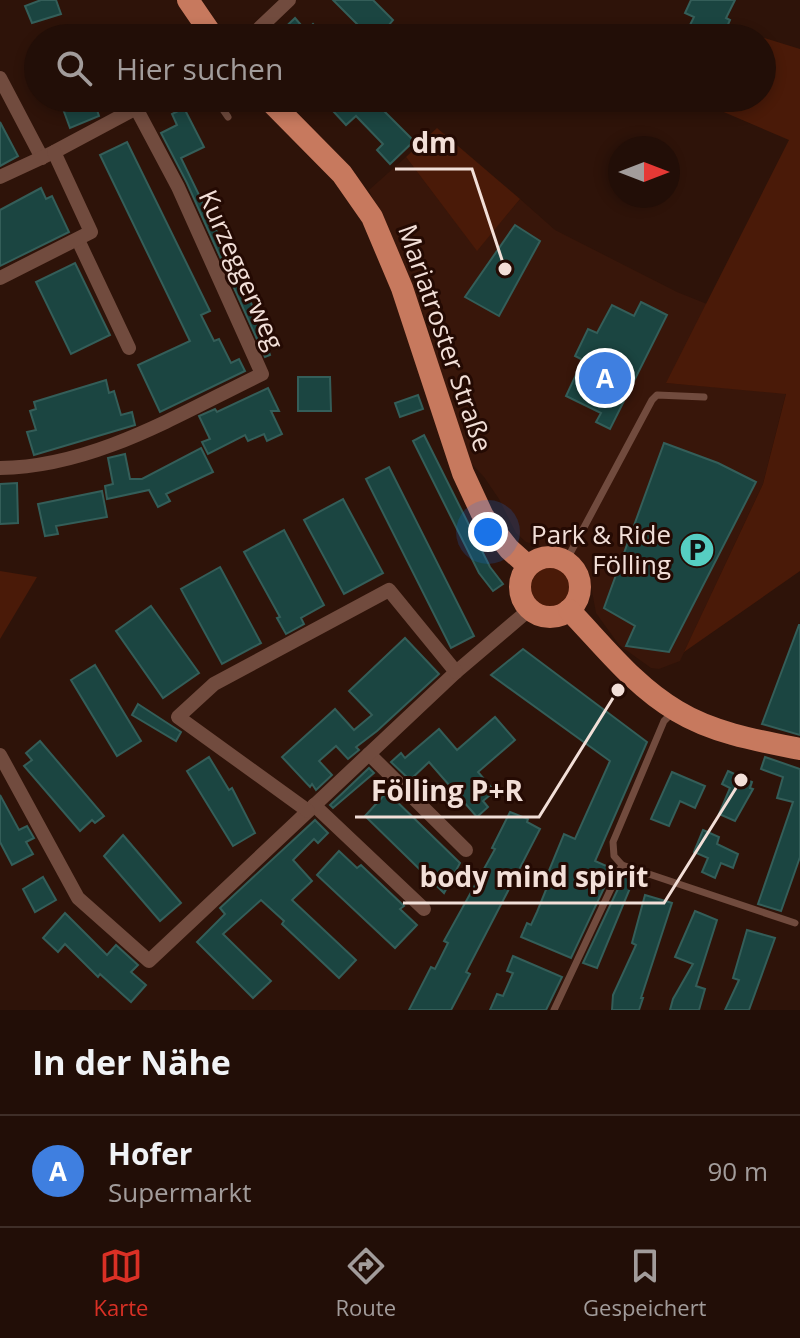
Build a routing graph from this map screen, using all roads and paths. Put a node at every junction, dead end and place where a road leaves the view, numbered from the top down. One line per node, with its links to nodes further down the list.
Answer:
1 (188, 0): 3 (main road)
2 (289, 0): 4 (street)
3 (204, 24)
4 (264, 24)
5 (0, 78): 11 (street)
6 (129, 112): 11 (street)
7 (138, 112): 17 (street, Kurzeggerweg)
8 (225, 112): 10 (lane)
9 (281, 112): 19 (main road, Mariatroster Straße)
10 (228, 117)
11 (48, 155): 12 (street); 13 (street)
12 (0, 177)
13 (78, 240): 14 (street); 15 (street)
14 (0, 278)
15 (129, 348)
16 (704, 397): 18 (lane)
17 (0, 468)
18 (566, 561): 19 (main road); 21 (main road)
19 (528, 566): 20 (main road)
20 (530, 609): 21 (main road); 22 (street)
21 (569, 610): 23 (main road)
22 (456, 672): 25 (street); 27 (street)
23 (675, 710): 24 (main road); 29 (lane)
24 (800, 749)
25 (369, 754): 27 (street); 28 (street)
26 (0, 755): 27 (street)
27 (311, 808): 30 (street)
28 (466, 850)
29 (622, 865): 31 (lane); 32 (lane)
30 (424, 909)
31 (795, 923)
32 (554, 1010)

